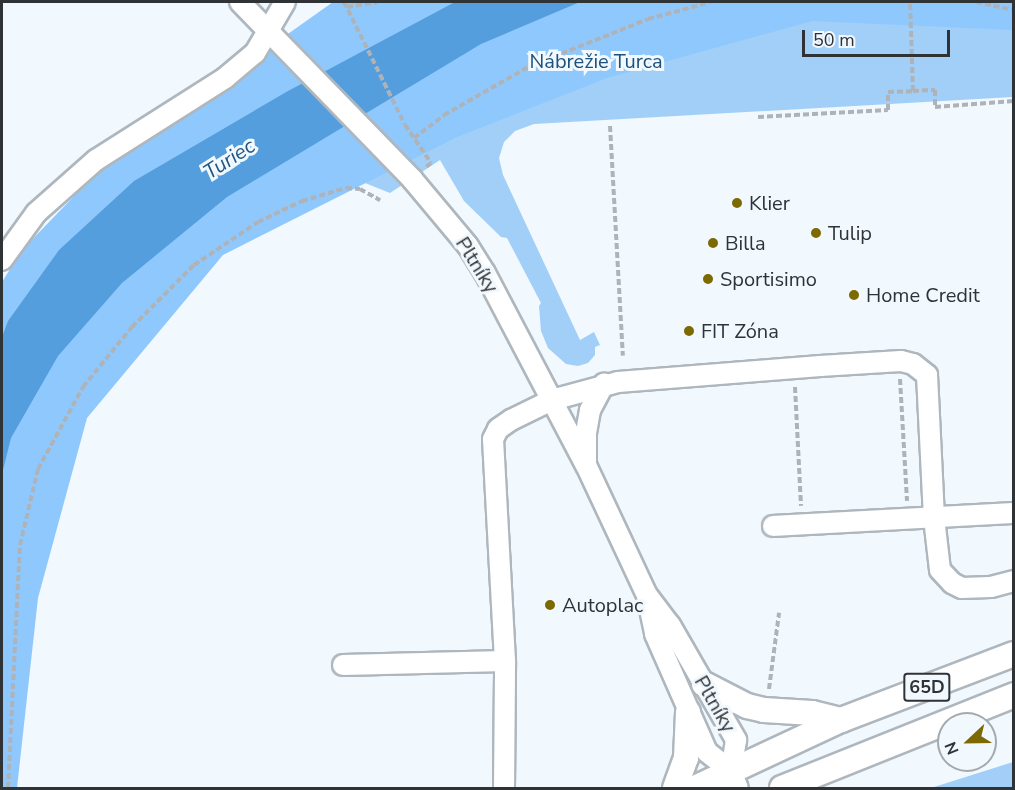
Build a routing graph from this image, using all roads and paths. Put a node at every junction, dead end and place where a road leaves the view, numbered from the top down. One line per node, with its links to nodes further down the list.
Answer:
1 (240, 2): 10 (street)
2 (285, 2): 10 (street)
3 (344, 2): 8 (path)
4 (378, 2): 8 (path)
5 (711, 2): 8 (path)
6 (910, 2): 11 (path)
7 (976, 2): 9 (path)
8 (346, 7)
9 (1014, 10)
10 (267, 29): 16 (street); 21 (street, Pltníky)
11 (913, 91): 12 (path); 13 (path)
12 (1014, 101)
13 (758, 117)
14 (610, 126): 17 (path)
15 (380, 200): 41 (path)
16 (2, 260)
17 (623, 356)
18 (794, 367): 20 (street); 24 (street); 26 (path)
19 (900, 379): 25 (path)
20 (604, 384): 21 (street); 22 (street)
21 (552, 400): 22 (street, Pltníky); 32 (street)
22 (586, 465): 29 (street, Pltníky)
23 (1014, 513): 24 (street)
24 (934, 518): 25 (street); 28 (street)
25 (908, 519): 26 (street)
26 (802, 524): 27 (street)
27 (773, 526)
28 (1014, 581)
29 (647, 596): 34 (street, Pltníky); 37 (street, Pltníky)
30 (779, 613): 36 (path)
31 (1014, 654): 38 (main road, 65D)
32 (505, 661): 33 (street); 42 (street)
33 (343, 665)
34 (704, 684): 38 (main road); 40 (street, Pltníky)
35 (1014, 695): 39 (main road, 65D)
36 (768, 698)
37 (688, 712): 40 (street, Pltníky); 43 (main road)
38 (841, 720): 40 (main road, 65D)
39 (844, 763): 45 (main road, 65D); 46 (main road)
40 (735, 780): 44 (main road, 65D)
41 (8, 789)
42 (504, 789)
43 (675, 789)
44 (695, 789)
45 (782, 789)
46 (826, 789)

